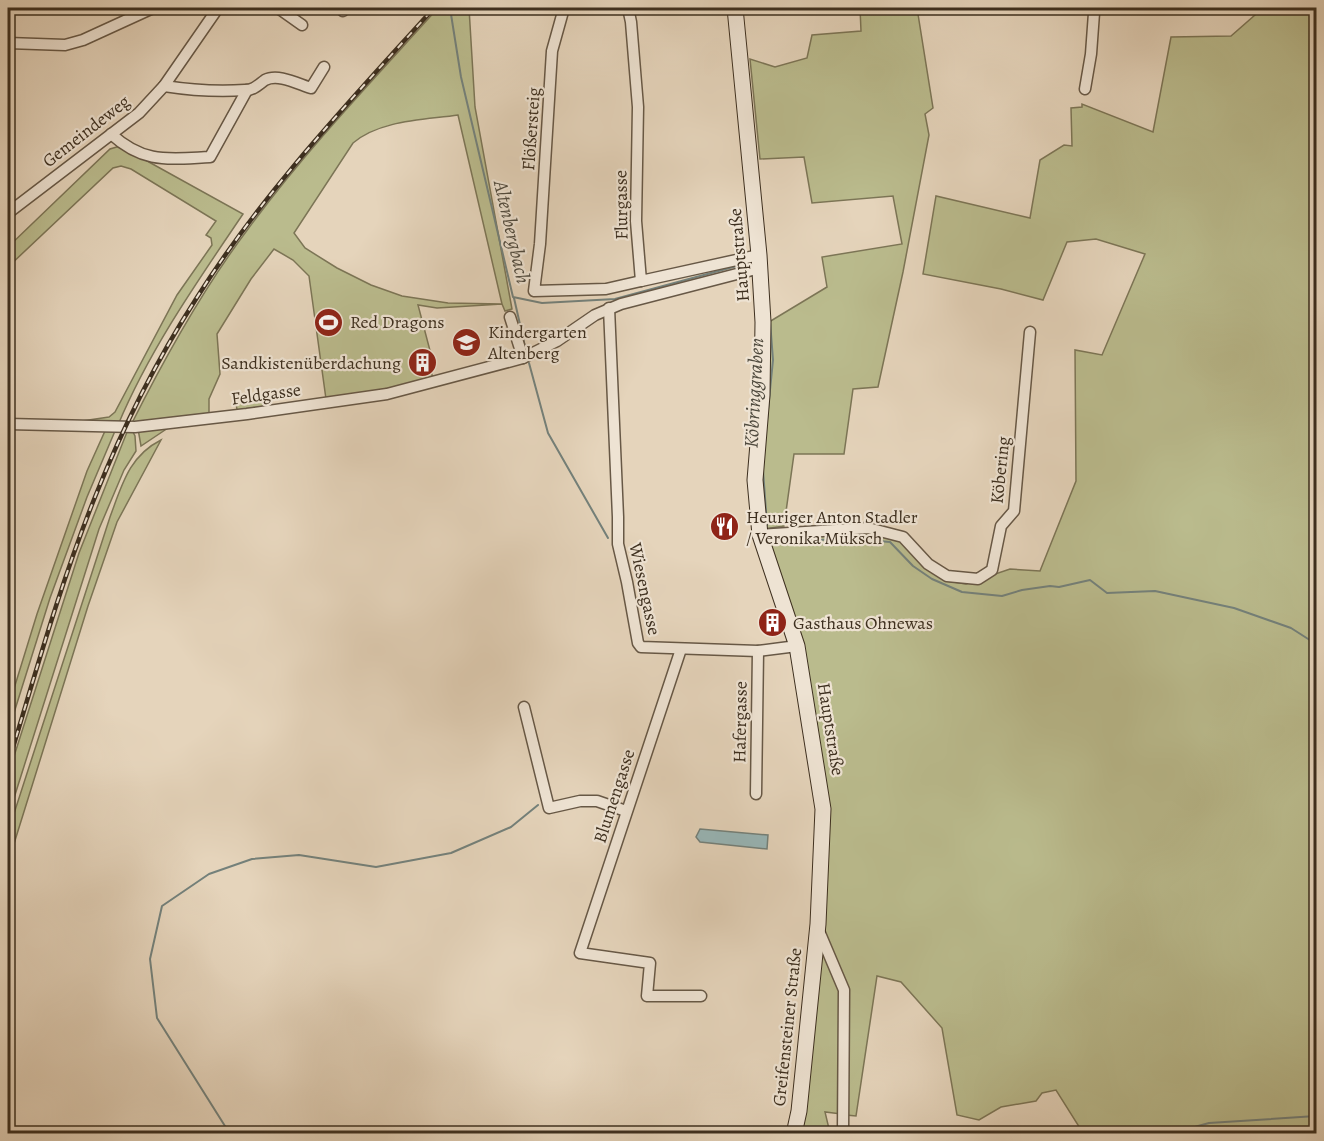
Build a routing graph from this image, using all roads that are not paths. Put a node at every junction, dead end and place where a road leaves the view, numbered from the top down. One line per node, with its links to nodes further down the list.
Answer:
1 (153, 8): 9 (street)
2 (218, 8): 11 (street, Gemeindeweg)
3 (278, 8): 8 (street)
4 (564, 8): 17 (street, Flößersteig)
5 (628, 8): 17 (street, Flurgasse)
6 (735, 8): 16 (main road, Hauptstraße)
7 (1096, 8): 12 (street)
8 (302, 26)
9 (8, 43)
10 (324, 68): 13 (street)
11 (164, 86): 13 (street); 14 (street, Gemeindeweg)
12 (1085, 88)
13 (247, 90): 14 (street)
14 (111, 134): 15 (street, Gemeindeweg)
15 (8, 213)
16 (760, 261): 17 (street); 18 (street, Feldgasse); 23 (main road, Hauptstraße)
17 (641, 281)
18 (609, 308): 21 (street, Feldgasse); 25 (street, Wiesengasse)
19 (510, 317): 21 (street)
20 (1030, 332): 23 (street, Köbering)
21 (523, 357): 22 (street, Feldgasse)
22 (8, 424)
23 (760, 535): 24 (main road, Hauptstraße)
24 (797, 646): 26 (street, Wiesengasse); 30 (main road, Hauptstraße)
25 (681, 649): 26 (street, Wiesengasse); 29 (street, Blumengasse)
26 (758, 651): 28 (street, Hafergasse)
27 (524, 707): 29 (street)
28 (756, 794)
29 (627, 812): 31 (street, Blumengasse)
30 (818, 926): 32 (main road, Greifensteiner Straße); 33 (street)
31 (701, 996)
32 (794, 1134)
33 (843, 1134)

